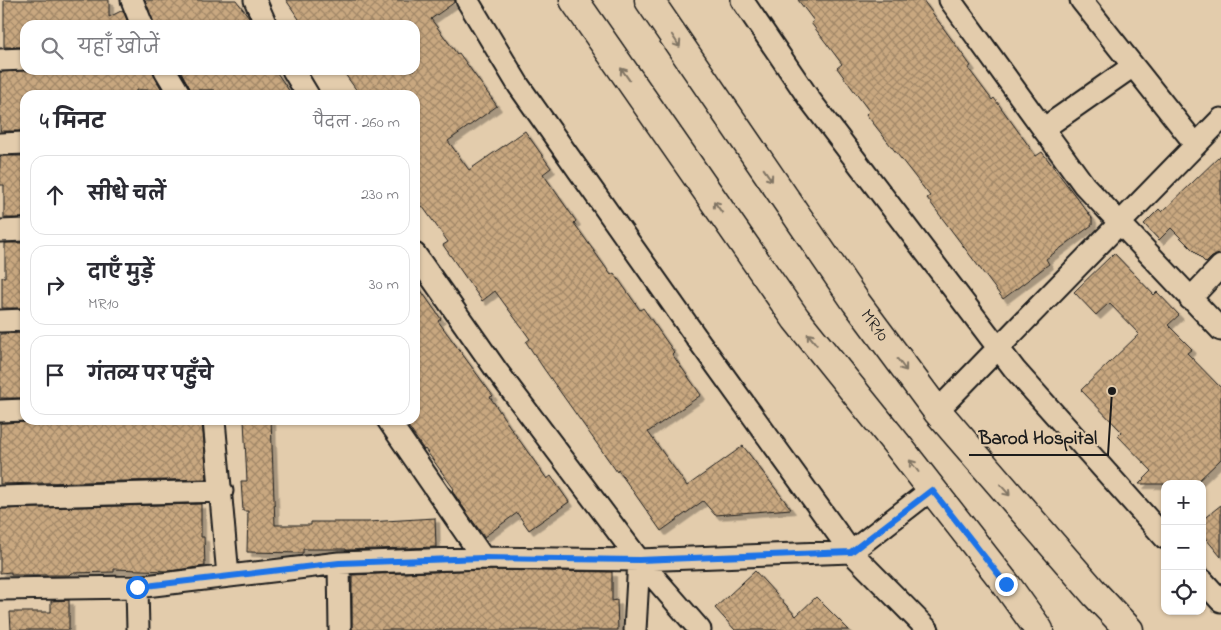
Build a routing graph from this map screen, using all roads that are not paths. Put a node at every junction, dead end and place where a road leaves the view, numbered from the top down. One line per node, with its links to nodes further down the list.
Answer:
1 (132, 0): 9 (street)
2 (255, 0): 10 (street)
3 (467, 0): 42 (street)
4 (574, 0): 38 (main road, one-way to 4)
5 (649, 0): 35 (main road, MR10, one-way to 35)
6 (742, 0): 32 (street)
7 (950, 0): 19 (street)
8 (1081, 0): 13 (street)
9 (140, 20)
10 (264, 20)
11 (20, 59): 12 (street)
12 (0, 60)
13 (1133, 66): 19 (street); 22 (street)
14 (168, 75): 16 (street)
15 (296, 75): 17 (street)
16 (177, 90)
17 (305, 90)
18 (1221, 119): 22 (street)
19 (1044, 129): 23 (street)
20 (20, 143): 21 (street)
21 (0, 144)
22 (1196, 145): 23 (street)
23 (1120, 224): 28 (street); 32 (street)
24 (20, 230): 25 (street)
25 (0, 231)
26 (420, 261): 44 (street)
27 (1221, 266): 28 (street)
28 (1190, 299): 31 (street)
29 (20, 320): 30 (street)
30 (0, 321)
31 (1221, 330)
32 (998, 348): 35 (street); 41 (street)
33 (20, 410): 34 (street)
34 (0, 411)
35 (937, 411): 57 (main road, MR10, one-way to 57)
36 (215, 425): 39 (street)
37 (391, 425): 43 (street)
38 (932, 490): 42 (street); 56 (main road)
39 (222, 491): 40 (street); 46 (street)
40 (0, 497)
41 (1161, 534)
42 (851, 552): 44 (street); 55 (street)
43 (483, 558): 44 (street); 45 (street)
44 (639, 560): 53 (street); 54 (street)
45 (339, 563): 46 (street); 52 (street)
46 (228, 576): 48 (street)
47 (1206, 584): 50 (street)
48 (137, 587): 49 (street); 51 (street)
49 (0, 589)
50 (1221, 601)
51 (138, 630)
52 (340, 630)
53 (635, 630)
54 (700, 630)
55 (928, 630)
56 (1039, 630)
57 (1129, 630)

